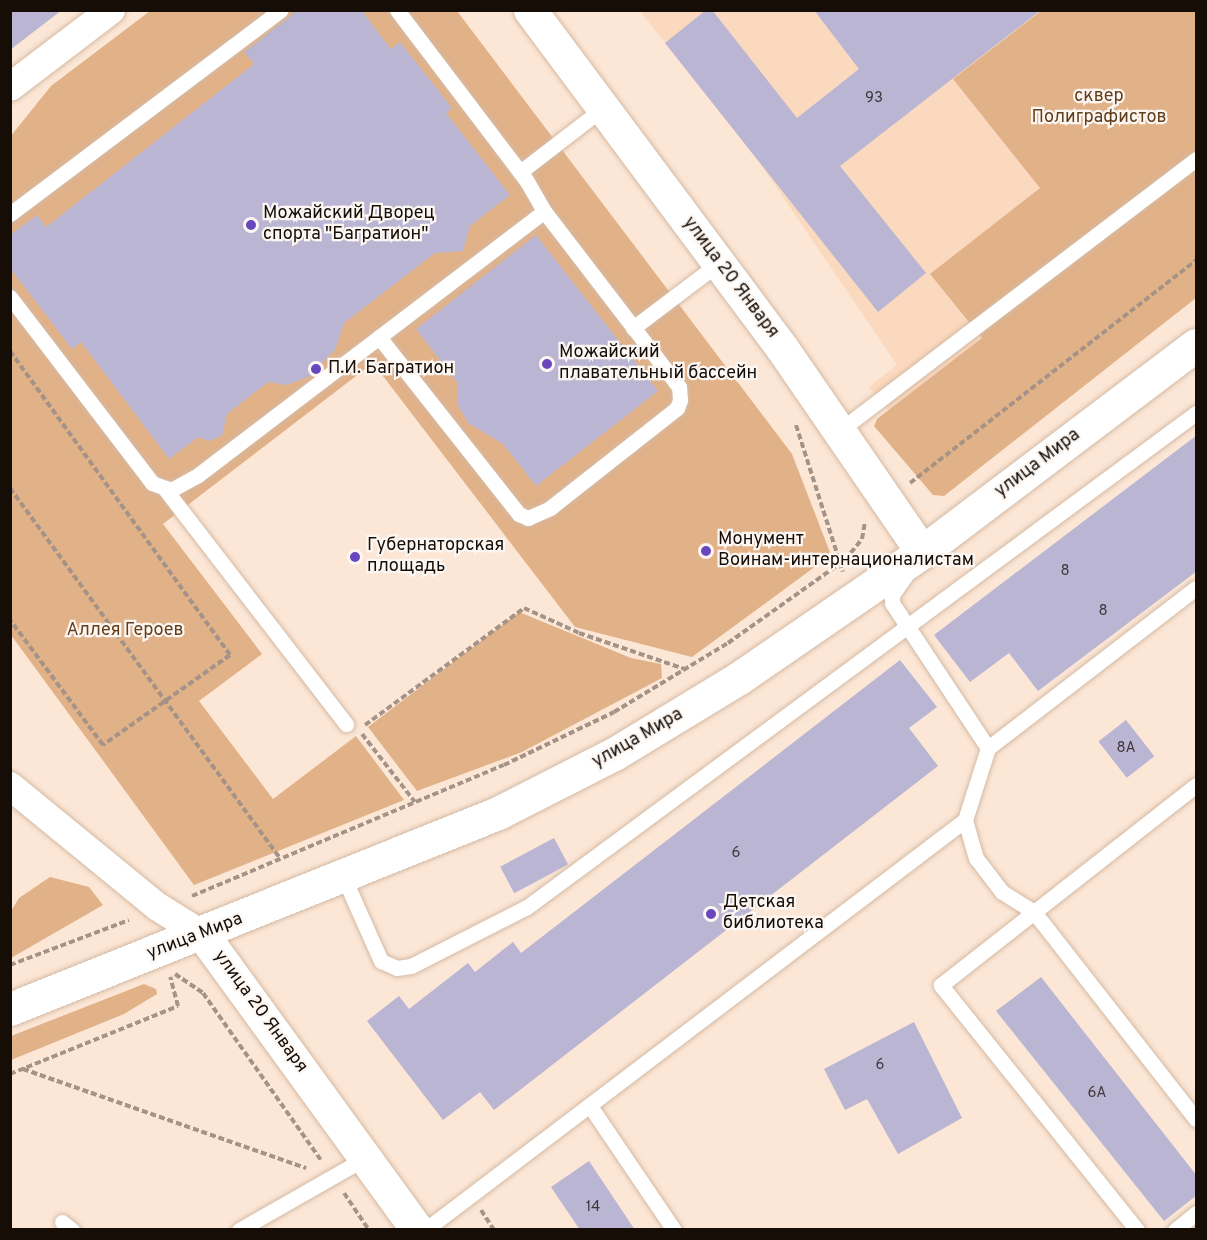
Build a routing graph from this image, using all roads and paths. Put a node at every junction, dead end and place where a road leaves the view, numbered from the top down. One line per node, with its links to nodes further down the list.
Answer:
1 (111, 10): 5 (street)
2 (281, 10): 10 (lane)
3 (397, 10): 8 (lane)
4 (530, 10): 6 (main road, улица 20 Января)
5 (10, 87)
6 (603, 108): 8 (lane); 12 (main road, улица 20 Января)
7 (1197, 159): 19 (lane)
8 (520, 172): 9 (lane)
9 (544, 211): 14 (lane); 15 (lane)
10 (10, 214)
11 (1197, 260): 20 (path)
12 (719, 263): 14 (lane); 19 (main road, улица 20 Января)
13 (10, 297): 22 (lane)
14 (633, 328): 15 (lane)
15 (379, 337): 22 (lane)
16 (1197, 345): 24 (main road, улица Мира)
17 (10, 351): 29 (path)
18 (1197, 413): 27 (lane)
19 (839, 431): 24 (main road, улица 20 Января)
20 (904, 487)
21 (10, 488): 29 (path)
22 (165, 489): 30 (lane)
23 (869, 513): 28 (path)
24 (922, 552): 27 (lane); 37 (main road, улица Мира)
25 (1197, 588): 31 (lane)
26 (11, 622): 29 (path)
27 (907, 626): 31 (lane); 37 (lane)
28 (685, 669): 34 (path); 34 (path)
29 (167, 703): 36 (path)
30 (346, 724)
31 (988, 748): 35 (lane)
32 (1197, 785): 39 (lane)
33 (10, 786): 41 (street, улица 20 Января)
34 (415, 802): 36 (path)
35 (965, 820): 39 (lane); 46 (lane)
36 (279, 857): 38 (path)
37 (344, 878): 41 (main road, улица Мира)
38 (183, 899)
39 (1034, 912): 47 (lane); 56 (lane)
40 (135, 918): 42 (path)
41 (203, 935): 43 (main road, улица Мира); 48 (main road, улица 20 Января)
42 (10, 965)
43 (10, 1009)
44 (23, 1070): 45 (path); 49 (path); 49 (path)
45 (10, 1074)
46 (590, 1106): 54 (lane); 55 (lane)
47 (1197, 1119)
48 (365, 1158): 49 (lane); 53 (main road, улица 20 Января)
49 (332, 1177): 51 (lane); 52 (path)
50 (1197, 1213): 57 (lane)
51 (239, 1230)
52 (369, 1230)
53 (417, 1230)
54 (425, 1230)
55 (674, 1230)
56 (1137, 1230)
57 (1175, 1230)

